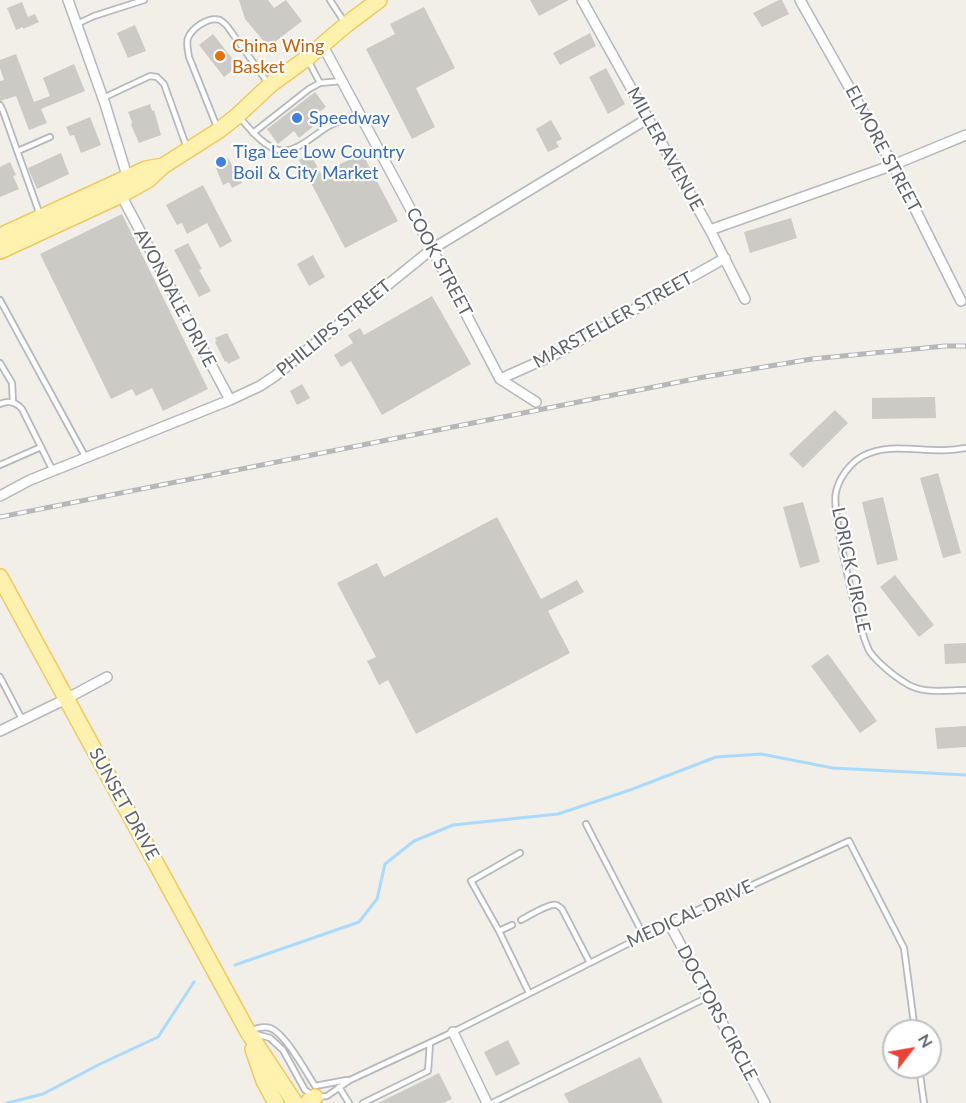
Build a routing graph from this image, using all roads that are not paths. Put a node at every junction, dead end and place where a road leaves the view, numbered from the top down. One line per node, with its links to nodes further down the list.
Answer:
1 (68, 0): 7 (street)
2 (144, 0): 7 (lane)
3 (330, 0): 8 (lane)
4 (582, 0): 18 (street, MILLER AVENUE)
5 (800, 0): 25 (street, ELMORE STREET)
6 (370, 3): 8 (main road)
7 (76, 24): 14 (street)
8 (347, 24): 9 (main road)
9 (322, 44): 10 (main road); 11 (street, COOK STREET)
10 (307, 58): 12 (lane); 13 (main road)
11 (342, 81): 12 (lane); 16 (street, COOK STREET)
12 (320, 83): 20 (lane)
13 (270, 85): 17 (main road); 19 (lane)
14 (103, 98): 24 (lane); 27 (street)
15 (0, 105): 23 (lane)
16 (360, 114): 20 (lane); 32 (street, COOK STREET)
17 (237, 116): 19 (main road); 20 (lane)
18 (647, 119): 30 (street, MILLER AVENUE); 32 (street, PHILLIPS STREET)
19 (219, 131): 24 (main road)
20 (253, 133)
21 (966, 135): 25 (street)
22 (50, 137): 23 (lane)
23 (18, 151): 29 (lane)
24 (188, 151): 26 (main road)
25 (893, 165): 30 (street); 37 (street, ELMORE STREET)
26 (163, 166): 27 (main road); 28 (main road)
27 (128, 178): 29 (main road)
28 (121, 195): 33 (main road); 40 (street, AVONDALE DRIVE)
29 (40, 218): 31 (main road)
30 (710, 230): 34 (street, MILLER AVENUE)
31 (0, 236)
32 (432, 249): 39 (street, COOK STREET); 40 (street, PHILLIPS STREET)
33 (0, 251)
34 (725, 258): 35 (street, MILLER AVENUE); 39 (street, MARSTELLER STREET)
35 (745, 299)
36 (0, 300): 46 (lane)
37 (961, 301)
38 (0, 363): 41 (lane)
39 (500, 379): 42 (street, COOK STREET)
40 (230, 400): 46 (street, PHILLIPS STREET)
41 (13, 402): 43 (lane); 44 (lane)
42 (536, 402)
43 (0, 404)
44 (41, 447): 47 (lane); 48 (lane)
45 (966, 448): 53 (lane, LORICK CIRCLE)
46 (86, 458): 48 (street, PHILLIPS STREET)
47 (0, 465)
48 (53, 471): 49 (street, PHILLIPS STREET)
49 (0, 496)
50 (0, 577): 54 (main road, SUNSET DRIVE)
51 (0, 676): 55 (lane)
52 (107, 677): 54 (street)
53 (966, 690)
54 (66, 699): 55 (street); 68 (main road, SUNSET DRIVE)
55 (23, 721): 56 (street)
56 (0, 732)
57 (586, 824): 63 (lane)
58 (520, 853): 62 (lane)
59 (520, 920): 64 (lane)
60 (669, 923): 63 (lane, MEDICAL DRIVE); 66 (street, DOCTORS CIRCLE); 67 (lane, MEDICAL DRIVE)
61 (512, 925): 62 (lane)
62 (499, 931): 65 (lane)
63 (644, 936): 64 (lane, MEDICAL DRIVE)
64 (590, 963): 65 (lane, MEDICAL DRIVE)
65 (529, 993): 69 (lane, MEDICAL DRIVE)
66 (708, 997): 80 (lane); 81 (street, DOCTORS CIRCLE)
67 (913, 1019)
68 (248, 1032): 72 (lane, MEDICAL DRIVE); 74 (lane, MEDICAL DRIVE); 75 (main road, SUNSET DRIVE); 76 (main road, SUNSET DRIVE)
69 (453, 1032): 70 (lane, MEDICAL DRIVE); 79 (street)
70 (430, 1043): 72 (lane, MEDICAL DRIVE); 78 (lane)
71 (921, 1079): 82 (lane)
72 (350, 1080): 73 (lane, MEDICAL DRIVE)
73 (339, 1087): 74 (lane, MEDICAL DRIVE); 77 (lane)
74 (312, 1100)
75 (276, 1103)
76 (295, 1103)
77 (349, 1103)
78 (363, 1103)
79 (487, 1103)
80 (492, 1103)
81 (765, 1103)
82 (924, 1103)

